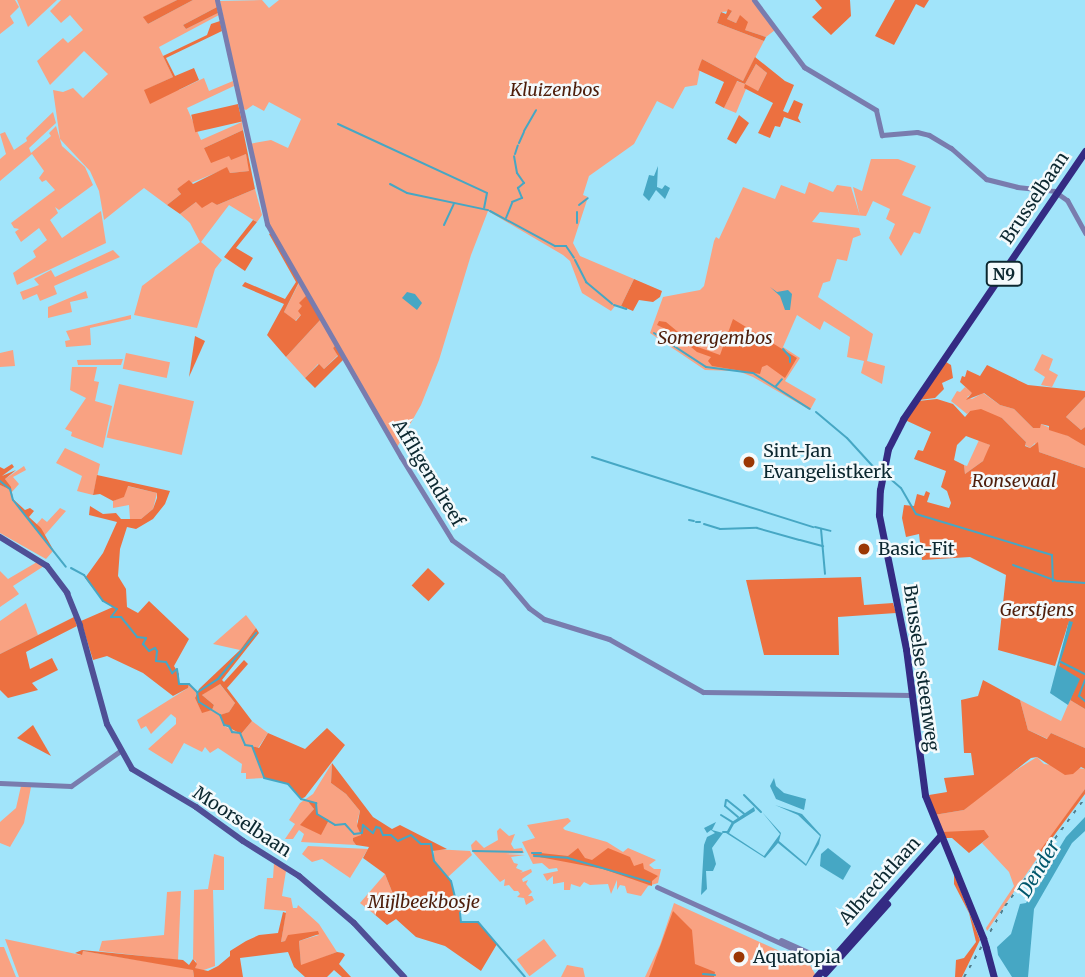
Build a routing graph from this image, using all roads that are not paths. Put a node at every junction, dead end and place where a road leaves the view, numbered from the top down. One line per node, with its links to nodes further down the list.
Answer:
1 (217, 0): 8 (street, Affligemdreef)
2 (754, 0): 4 (street)
3 (1085, 151): 4 (main road, Brusselbaan / N9)
4 (1058, 193): 5 (street); 6 (main road, Brusselbaan / N9)
5 (1085, 233)
6 (939, 366): 8 (main road, Brusselse steenweg / N9)
7 (0, 537): 9 (main road, Moorselbaan)
8 (911, 695): 11 (main road, Brusselse steenweg / N9)
9 (120, 751): 10 (street); 18 (main road, Moorselbaan)
10 (0, 783)
11 (941, 838): 17 (main road, Albrechtlaan); 20 (main road, Brusselse steenweg / N9, bridge)
12 (657, 887): 13 (street)
13 (751, 930): 14 (street); 15 (street)
14 (774, 941): 15 (street); 16 (street)
15 (791, 945): 16 (street)
16 (807, 954): 17 (street)
17 (826, 970): 19 (main road, Albrechtlaan)
18 (404, 977)
19 (816, 977)
20 (994, 977)

